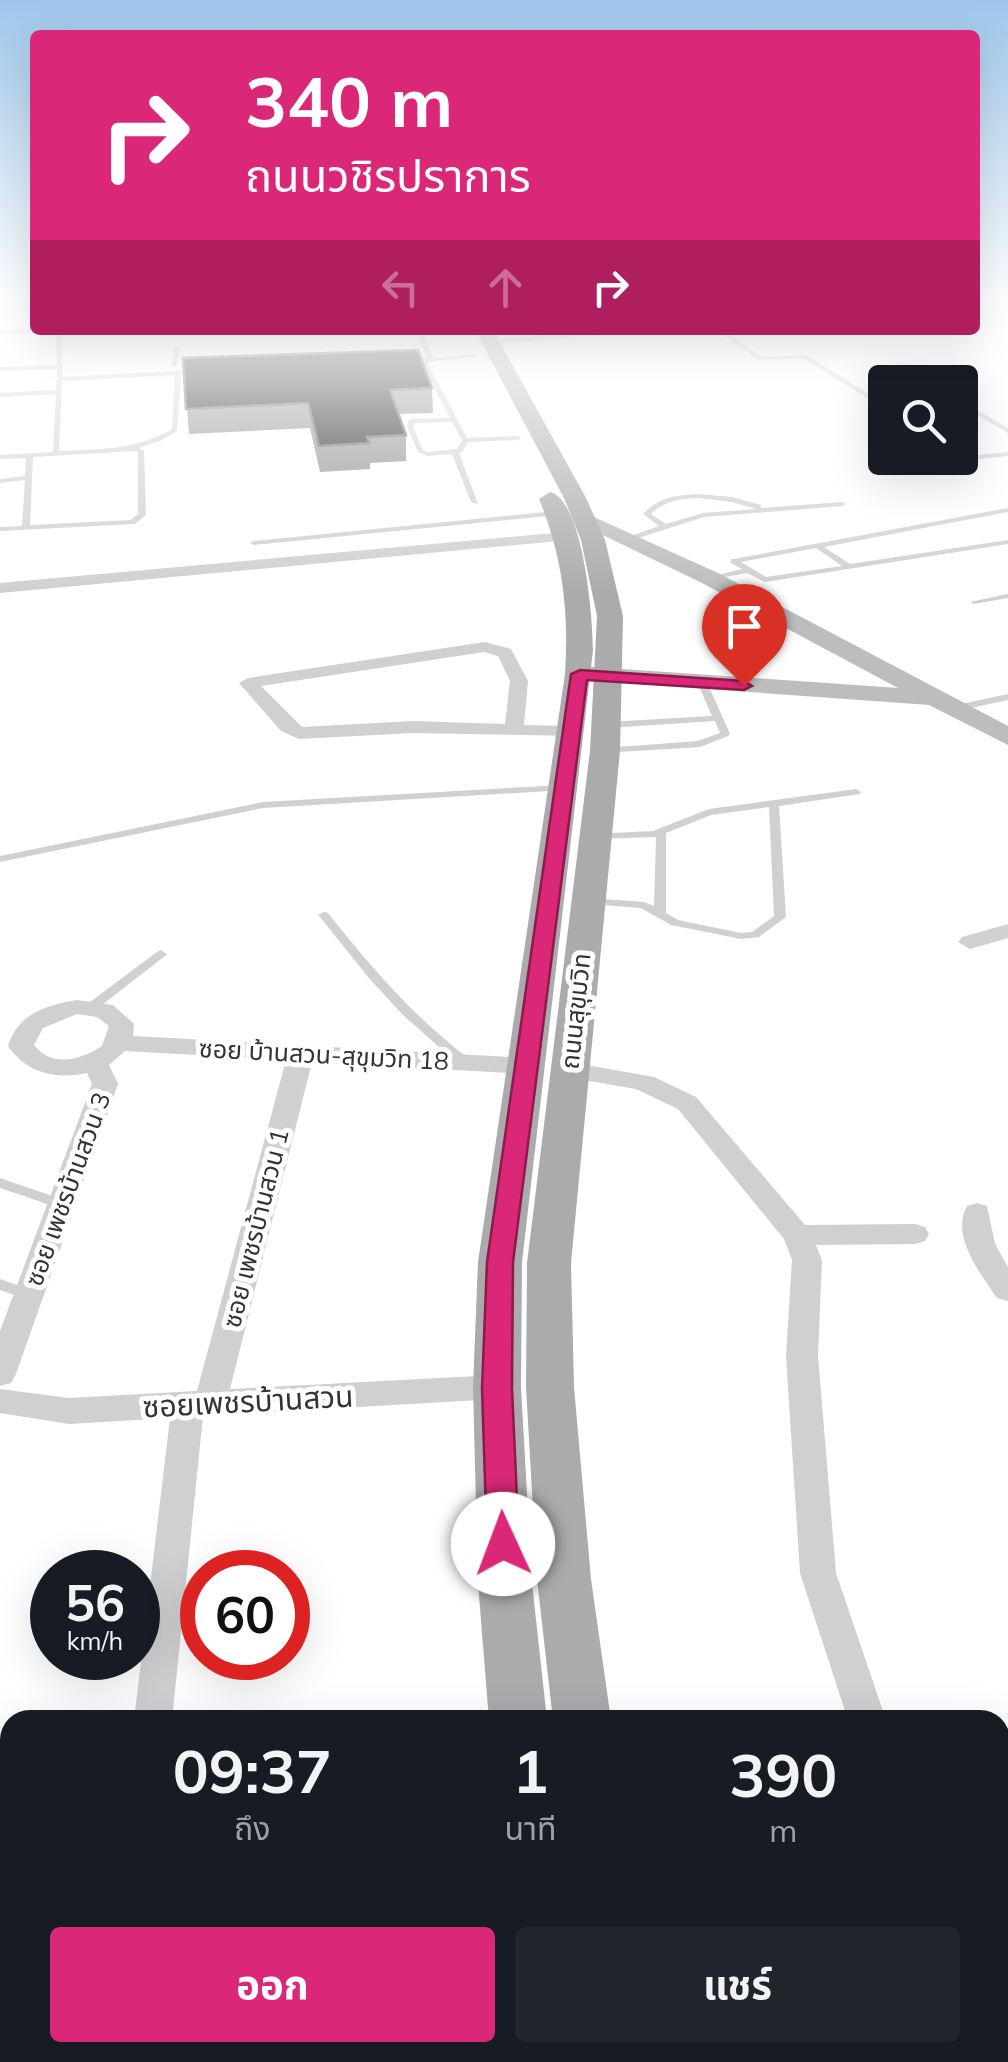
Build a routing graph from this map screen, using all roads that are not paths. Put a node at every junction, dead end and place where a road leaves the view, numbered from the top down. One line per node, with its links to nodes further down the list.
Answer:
1 (59, 401): 13 (lane)
2 (175, 401): 11 (lane)
3 (444, 401): 7 (lane)
4 (503, 401): 10 (main road)
5 (514, 401): 26 (main road, ถนนสุขุมวิท)
6 (978, 413): 8 (lane)
7 (452, 420): 9 (lane); 12 (lane)
8 (1008, 432)
9 (465, 440): 10 (lane); 12 (lane)
10 (521, 444)
11 (130, 448): 13 (lane); 28 (lane)
12 (456, 452): 21 (lane)
13 (56, 453): 14 (lane)
14 (30, 454): 16 (lane); 19 (lane)
15 (1008, 454): 17 (lane)
16 (0, 456)
17 (978, 457)
18 (538, 477): 25 (main road, ถนนสุขุมวิท)
19 (28, 478): 20 (lane); 28 (lane)
20 (0, 481)
21 (475, 502)
22 (842, 504): 23 (lane)
23 (760, 508): 27 (lane); 27 (lane)
24 (1008, 510): 34 (lane)
25 (556, 513): 30 (main road, ถนนสุขุมวิท); 33 (lane)
26 (585, 519): 31 (street); 43 (main road, ถนนสุขุมวิท)
27 (664, 527): 31 (lane)
28 (26, 528): 29 (lane)
29 (0, 529)
30 (565, 538): 38 (street); 42 (main road, ถนนสุขุมวิท)
31 (626, 538): 37 (street)
32 (1008, 542): 35 (lane)
33 (254, 543)
34 (817, 545): 35 (lane); 36 (lane)
35 (850, 567): 36 (lane)
36 (749, 570): 37 (lane)
37 (710, 578): 47 (street)
38 (0, 588)
39 (1008, 596): 40 (lane)
40 (974, 602)
41 (733, 636): 45 (lane)
42 (580, 674): 43 (street); 50 (main road, ถนนสุขุมวิท)
43 (610, 676): 44 (street); 52 (main road, ถนนสุขุมวิท)
44 (702, 682): 45 (street); 48 (lane)
45 (744, 686): 47 (street)
46 (1008, 697): 47 (lane)
47 (947, 703): 51 (street)
48 (718, 718): 52 (lane); 52 (lane)
49 (514, 730): 49 (street); 50 (street)
50 (571, 732): 53 (main road, ถนนสุขุมวิท)
51 (1008, 737)
52 (606, 738): 57 (main road, ถนนสุขุมวิท)
53 (563, 788): 58 (lane); 72 (main road, ถนนสุขุมวิท)
54 (856, 792): 55 (lane)
55 (774, 802): 56 (lane); 60 (lane)
56 (661, 833): 57 (lane); 60 (lane)
57 (594, 836): 59 (main road, ถนนสุขุมวิท)
58 (0, 859)
59 (587, 901): 60 (lane); 72 (main road, ถนนสุขุมวิท)
60 (660, 914)
61 (324, 916): 71 (lane)
62 (1008, 931): 63 (street)
63 (970, 942)
64 (161, 954): 65 (lane)
65 (90, 1008): 66 (street); 68 (street)
66 (29, 1027): 67 (street); 70 (street)
67 (0, 1029)
68 (120, 1044): 69 (street, ซอย บ้านสวน-สุขุมวิท 18); 70 (street)
69 (300, 1053): 71 (street, ซอย บ้านสวน-สุขุมวิท 18); 84 (street, ซอย เพชรบ้านสวน 1)
70 (96, 1061): 74 (street, ซอย เพชรบ้านสวน 3)
71 (464, 1062): 72 (street, ซอย บ้านสวน-สุขุมวิท 18)
72 (556, 1062): 76 (street, ซอย บ้านสวน-สุขุมวิท 18); 82 (main road, ถนนสุขุมวิท); 87 (main road, ถนนสุขุมวิท)
73 (0, 1183): 74 (lane)
74 (62, 1204): 80 (street, ซอย เพชรบ้านสวน 3)
75 (977, 1212): 79 (street)
76 (797, 1234): 77 (street); 88 (street)
77 (915, 1234)
78 (0, 1284): 80 (lane)
79 (1008, 1290)
80 (29, 1295): 81 (street, ซอย เพชรบ้านสวน 3)
81 (0, 1374)
82 (497, 1388): 84 (street, ซอยเพชรบ้านสวน); 86 (main road, ถนนสุขุมวิท)
83 (0, 1401): 84 (street, ซอยเพชรบ้านสวน)
84 (199, 1404): 85 (street, ซอย เพชรบ้านสวน 1)
85 (154, 1710)
86 (517, 1710)
87 (581, 1710)
88 (864, 1710)

